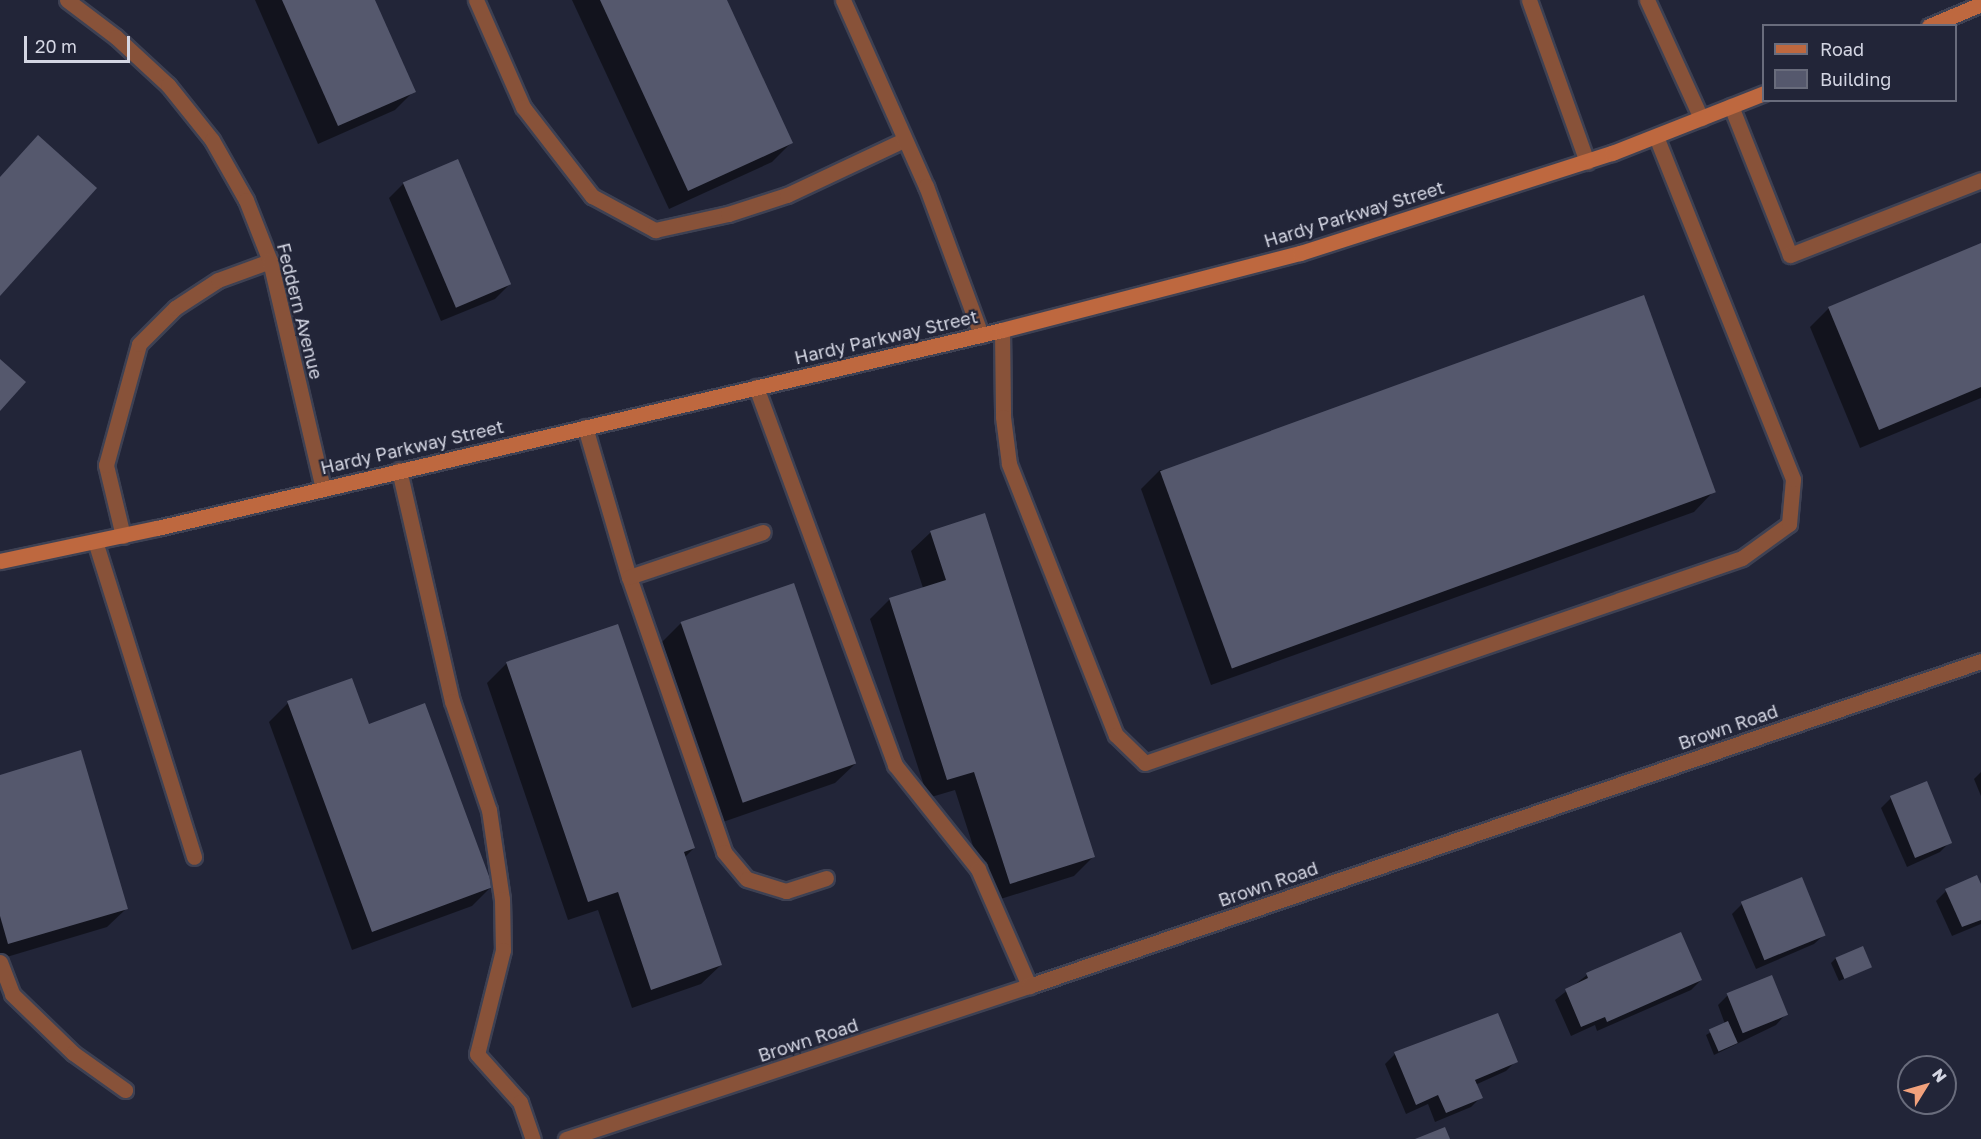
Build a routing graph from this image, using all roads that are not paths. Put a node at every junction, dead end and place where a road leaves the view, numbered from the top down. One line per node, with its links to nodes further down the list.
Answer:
1 (67, 0): 15 (street, Feddern Avenue)
2 (476, 0): 12 (street)
3 (843, 0): 12 (street)
4 (1529, 0): 13 (street)
5 (1647, 0): 10 (street)
6 (1981, 4): 7 (main road)
7 (1934, 24)
8 (1762, 94): 9 (main road, Hardy Parkway Street)
9 (1731, 106): 10 (main road, Hardy Parkway Street); 14 (street)
10 (1701, 118): 11 (main road, Hardy Parkway Street)
11 (1656, 136): 13 (main road, Hardy Parkway Street); 16 (street)
12 (904, 140): 17 (street)
13 (1587, 162): 16 (main road, Hardy Parkway Street)
14 (1981, 180)
15 (270, 261): 21 (street, Feddern Avenue); 23 (street)
16 (1002, 330): 17 (main road, Hardy Parkway Street)
17 (981, 335): 18 (main road, Hardy Parkway Street)
18 (756, 387): 19 (main road, Hardy Parkway Street); 31 (street)
19 (585, 427): 20 (main road, Hardy Parkway Street); 26 (street)
20 (399, 470): 21 (main road, Hardy Parkway Street); 33 (street)
21 (322, 488): 23 (main road, Hardy Parkway Street)
22 (763, 532): 26 (street)
23 (123, 536): 24 (main road, Hardy Parkway Street)
24 (95, 541): 25 (main road, Hardy Parkway Street); 28 (street)
25 (0, 561)
26 (628, 577): 29 (street)
27 (1981, 661): 31 (street, Brown Road)
28 (194, 857)
29 (826, 878)
30 (0, 962): 32 (street)
31 (1029, 986): 34 (street, Brown Road)
32 (125, 1090)
33 (533, 1139)
34 (566, 1139)

